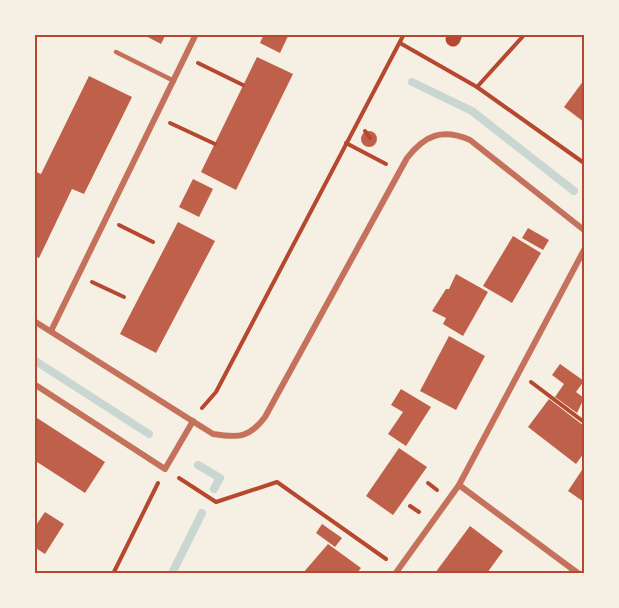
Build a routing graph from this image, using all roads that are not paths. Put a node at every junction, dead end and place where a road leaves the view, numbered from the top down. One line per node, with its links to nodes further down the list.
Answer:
1 (196, 34): 3 (street)
2 (116, 52): 3 (lane)
3 (174, 81): 7 (street)
4 (585, 230): 9 (street)
5 (585, 250): 10 (street)
6 (34, 321): 7 (street)
7 (51, 331): 9 (street)
8 (34, 384): 9 (street)
9 (193, 421)
10 (459, 485): 11 (street); 12 (street)
11 (397, 571)
12 (579, 573)

